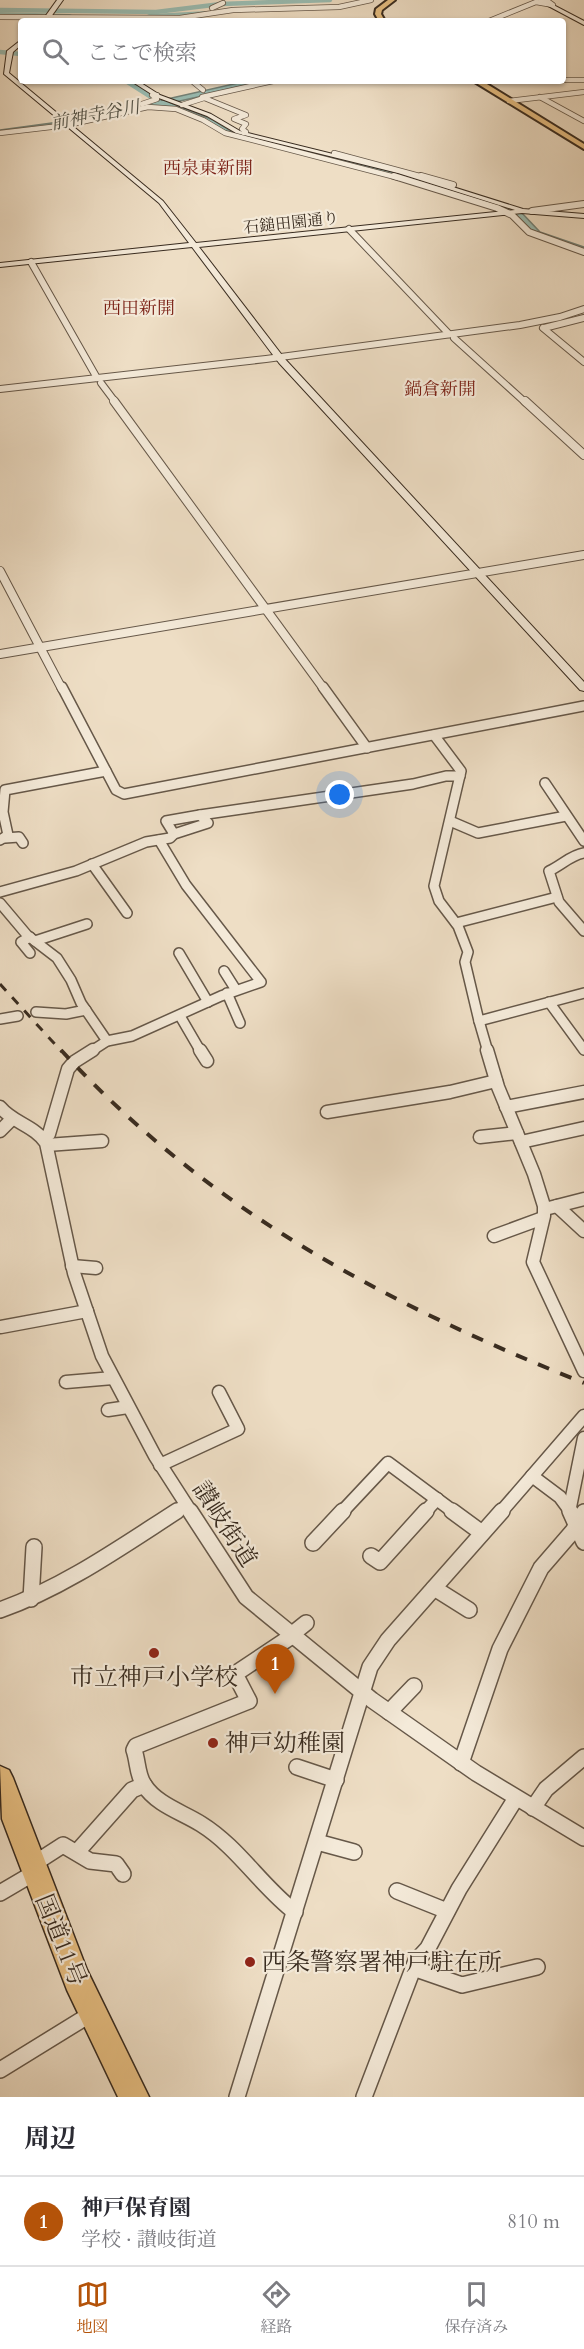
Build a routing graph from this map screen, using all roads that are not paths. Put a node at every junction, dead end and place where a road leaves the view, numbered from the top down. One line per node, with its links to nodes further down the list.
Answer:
1 (60, 0): 9 (street)
2 (371, 0): 11 (street)
3 (392, 0): 12 (main road)
4 (540, 0): 6 (street)
5 (224, 3): 7 (street)
6 (549, 4): 13 (street); 14 (street)
7 (212, 8)
8 (0, 17): 9 (street)
9 (49, 17): 10 (street)
10 (103, 18)
11 (178, 18)
12 (380, 18)
13 (496, 18)
14 (584, 23)
15 (18, 44): 17 (street)
16 (0, 50): 17 (street)
17 (9, 52): 18 (street); 21 (street)
18 (18, 52)
19 (566, 80): 20 (street)
20 (584, 80)
21 (18, 83)
22 (19, 84): 35 (street)
23 (138, 84): 30 (street)
24 (196, 84): 27 (street)
25 (260, 84): 31 (street)
26 (482, 84): 32 (main road)
27 (203, 90)
28 (584, 92): 29 (street)
29 (540, 97): 32 (street); 34 (street)
30 (155, 98): 33 (street); 35 (street)
31 (204, 98): 33 (street); 37 (street)
32 (509, 101): 38 (main road)
33 (179, 104): 37 (street)
34 (584, 121)
35 (66, 123): 36 (street); 42 (street); 45 (street)
36 (0, 131)
37 (245, 133): 39 (street); 41 (street)
38 (584, 147)
39 (453, 185)
40 (584, 204): 41 (street)
41 (531, 211): 42 (street, 石鎚田園通り); 43 (street, 石鎚田園通り)
42 (508, 213): 44 (street, 石鎚田園通り); 46 (street)
43 (584, 216)
44 (349, 229): 45 (street, 石鎚田園通り); 52 (street)
45 (194, 245): 47 (street, 石鎚田園通り); 53 (street)
46 (584, 252)
47 (31, 262): 48 (street, 石鎚田園通り); 55 (street)
48 (0, 265)
49 (584, 309): 52 (street)
50 (584, 318): 51 (street)
51 (543, 328): 52 (street); 54 (street)
52 (452, 336): 53 (street); 58 (street)
53 (281, 359): 55 (street); 61 (street)
54 (584, 362)
55 (99, 380): 56 (street); 57 (street); 62 (street)
56 (0, 389)
57 (0, 394)
58 (584, 455)
59 (584, 555): 61 (street)
60 (0, 571): 63 (street)
61 (478, 573): 62 (street); 65 (street)
62 (266, 609): 63 (street); 68 (street)
63 (41, 647): 64 (street); 69 (street)
64 (0, 654)
65 (584, 688)
66 (584, 706): 67 (street)
67 (434, 735): 68 (street); 70 (street)
68 (367, 748): 69 (street)
69 (106, 771): 76 (street)
70 (460, 776): 72 (street); 74 (street)
71 (545, 783): 73 (street)
72 (200, 815): 75 (street); 75 (street)
73 (566, 816): 74 (street); 78 (street)
74 (450, 821): 86 (street)
75 (174, 834): 77 (street)
76 (2, 839): 79 (street)
77 (159, 840): 81 (street); 93 (street)
78 (584, 841)
79 (22, 843)
80 (584, 853): 83 (street)
81 (92, 864): 82 (street); 85 (street)
82 (0, 892)
83 (557, 897): 86 (street); 88 (street)
84 (0, 903): 89 (street)
85 (127, 913)
86 (456, 923): 102 (street)
87 (87, 924): 89 (street)
88 (584, 931)
89 (32, 939): 90 (street); 97 (street)
90 (30, 953)
91 (179, 953): 95 (street)
92 (224, 971): 93 (street)
93 (232, 992): 95 (street); 103 (street)
94 (584, 993): 96 (street)
95 (208, 1002): 99 (street)
96 (549, 1002): 102 (street); 105 (street)
97 (86, 1010): 98 (street); 104 (street)
98 (36, 1012)
99 (180, 1016): 104 (street); 106 (street)
100 (18, 1017): 101 (street)
101 (0, 1018)
102 (479, 1021): 107 (street)
103 (240, 1023)
104 (107, 1041): 118 (street)
105 (584, 1050)
106 (207, 1061)
107 (496, 1081): 110 (street); 111 (street)
108 (584, 1092): 110 (street)
109 (0, 1107): 112 (street)
110 (506, 1107): 116 (street)
111 (327, 1112)
112 (11, 1120): 114 (street); 118 (street)
113 (584, 1128): 116 (street)
114 (0, 1131)
115 (480, 1137): 116 (street)
116 (519, 1137): 120 (street)
117 (102, 1141): 118 (street)
118 (45, 1142): 123 (street, 讃岐街道)
119 (584, 1199): 120 (street)
120 (548, 1211): 121 (street); 122 (street); 127 (street)
121 (584, 1231)
122 (494, 1236)
123 (72, 1266): 124 (street); 125 (street, 讃岐街道)
124 (96, 1268)
125 (87, 1311): 126 (street); 128 (street, 讃岐街道)
126 (1, 1327)
127 (584, 1371)
128 (113, 1378): 129 (street); 131 (street, 讃岐街道)
129 (66, 1382)
130 (219, 1392): 135 (street)
131 (128, 1407): 132 (street); 135 (street, 讃岐街道)
132 (108, 1410)
133 (584, 1416): 136 (street)
134 (584, 1438): 139 (street)
135 (160, 1465): 138 (street, 讃岐街道)
136 (532, 1476): 139 (street); 140 (street)
137 (437, 1499): 140 (street); 142 (street); 144 (street)
138 (186, 1505): 146 (street); 150 (street, 讃岐街道)
139 (577, 1514): 141 (street); 155 (street)
140 (482, 1533): 145 (street)
141 (584, 1542)
142 (313, 1543)
143 (34, 1547): 146 (street)
144 (371, 1556)
145 (434, 1588): 148 (street); 152 (street)
146 (31, 1599): 147 (street)
147 (0, 1610)
148 (469, 1610)
149 (306, 1623): 150 (street)
150 (291, 1635): 152 (street, 讃岐街道); 159 (street)
151 (414, 1686): 153 (street)
152 (363, 1693): 153 (street, 讃岐街道); 158 (street)
153 (389, 1712): 155 (street, 讃岐街道)
154 (584, 1757): 161 (street)
155 (462, 1763): 160 (street, 讃岐街道)
156 (297, 1767): 158 (street)
157 (0, 1778): 166 (highway, 国道11号)
158 (336, 1780): 163 (street)
159 (144, 1785): 164 (street); 171 (street)
160 (516, 1798): 161 (street, 讃岐街道); 170 (street)
161 (533, 1808): 162 (street, 讃岐街道)
162 (584, 1838)
163 (317, 1842): 165 (street); 171 (street)
164 (76, 1852): 166 (street); 167 (street)
165 (354, 1852)
166 (32, 1869): 169 (street); 174 (highway, 国道11号)
167 (123, 1874)
168 (397, 1891): 170 (street)
169 (0, 1893)
170 (447, 1911): 173 (street)
171 (295, 1912): 177 (street)
172 (537, 1967): 173 (street)
173 (412, 1968): 178 (street)
174 (91, 2014): 175 (street); 176 (highway, 国道11号)
175 (0, 2070)
176 (134, 2097)
177 (237, 2097)
178 (364, 2097)

